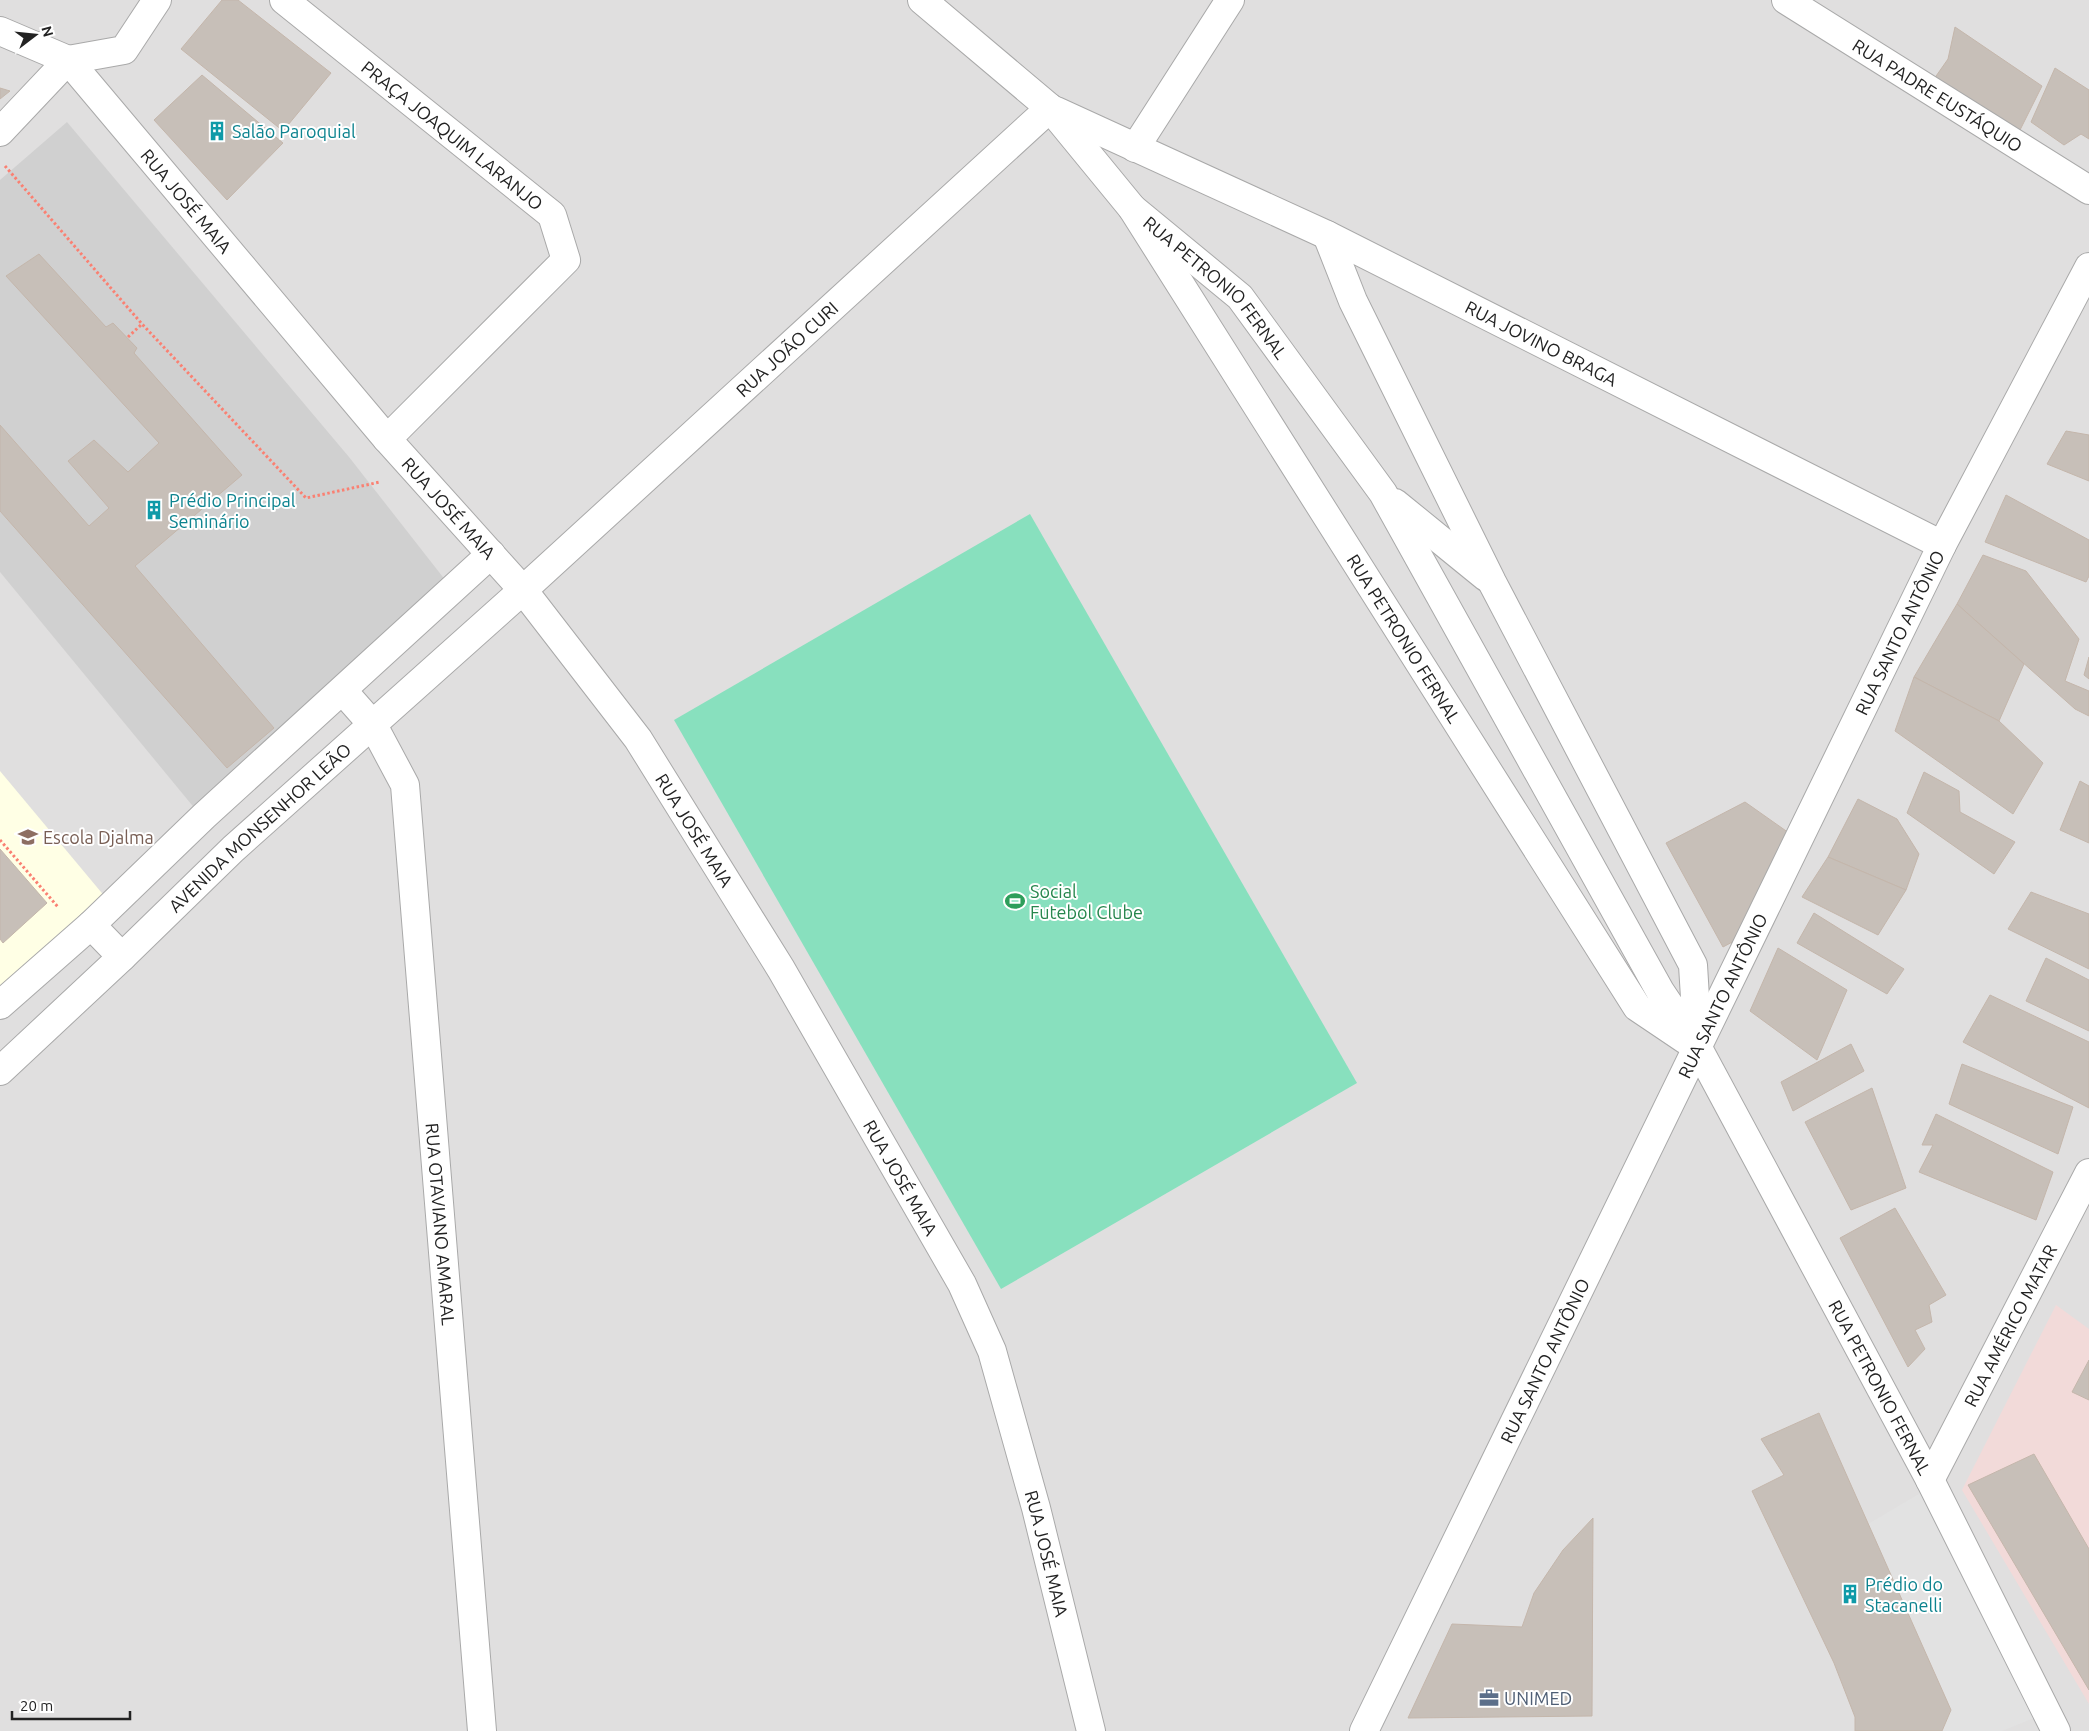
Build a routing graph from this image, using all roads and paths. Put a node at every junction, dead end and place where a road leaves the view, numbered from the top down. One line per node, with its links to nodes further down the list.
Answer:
1 (157, 0): 7 (street)
2 (284, 0): 18 (street, PRAÇA JOAQUIM LARANJO)
3 (922, 0): 8 (street, RUA PETRONIO FERNAL)
4 (1230, 0): 10 (street)
5 (1786, 0): 12 (street, RUA PADRE EUSTÁQUIO)
6 (0, 31): 7 (street)
7 (68, 60): 9 (street); 18 (street, RUA JOSÉ MAIA)
8 (1050, 108): 10 (street, RUA PETRONIO FERNAL); 13 (street, RUA PETRONIO FERNAL); 24 (street, RUA JOÃO CURI)
9 (0, 132)
10 (1135, 148): 14 (street, RUA JOVINO BRAGA)
11 (0, 160): 16 (path)
12 (2089, 190)
13 (1132, 208): 20 (street, RUA PETRONIO FERNAL); 34 (street, RUA PETRONIO FERNAL)
14 (1327, 236): 21 (street, RUA JOVINO BRAGA); 23 (street, RUA PETRONIO FERNAL)
15 (2089, 267): 21 (street, RUA SANTO ANTÔNIO)
16 (142, 324): 17 (path); 19 (path)
17 (128, 337)
18 (388, 439): 19 (street, RUA JOSÉ MAIA)
19 (418, 474): 22 (street, RUA JOSÉ MAIA)
20 (1383, 493): 23 (street, RUA PETRONIO FERNAL); 34 (street, RUA PETRONIO FERNAL)
21 (1942, 544): 34 (street, RUA SANTO ANTÔNIO)
22 (491, 554): 24 (street, RUA JOSÉ MAIA); 25 (street)
23 (1492, 582): 34 (street, RUA PETRONIO FERNAL)
24 (523, 590): 26 (street, AVENIDA MONSENHOR LEÃO); 39 (street, RUA JOSÉ MAIA)
25 (343, 690): 26 (street, RUA OTAVIANO AMARAL); 27 (street)
26 (373, 725): 29 (street, AVENIDA MONSENHOR LEÃO); 38 (street, RUA OTAVIANO AMARAL)
27 (204, 816): 29 (street); 31 (street)
28 (0, 840): 30 (path)
29 (233, 849): 32 (street, AVENIDA MONSENHOR LEÃO)
30 (59, 908)
31 (91, 925): 32 (street); 33 (street)
32 (122, 957): 35 (street, AVENIDA MONSENHOR LEÃO)
33 (0, 1005)
34 (1698, 1048): 37 (street, RUA PETRONIO FERNAL); 40 (street, RUA SANTO ANTÔNIO)
35 (0, 1071)
36 (2089, 1172): 37 (street, RUA AMÉRICO MATAR)
37 (1930, 1480): 41 (street, RUA PETRONIO FERNAL)
38 (482, 1731)
39 (1091, 1731)
40 (1364, 1731)
41 (2056, 1731)

